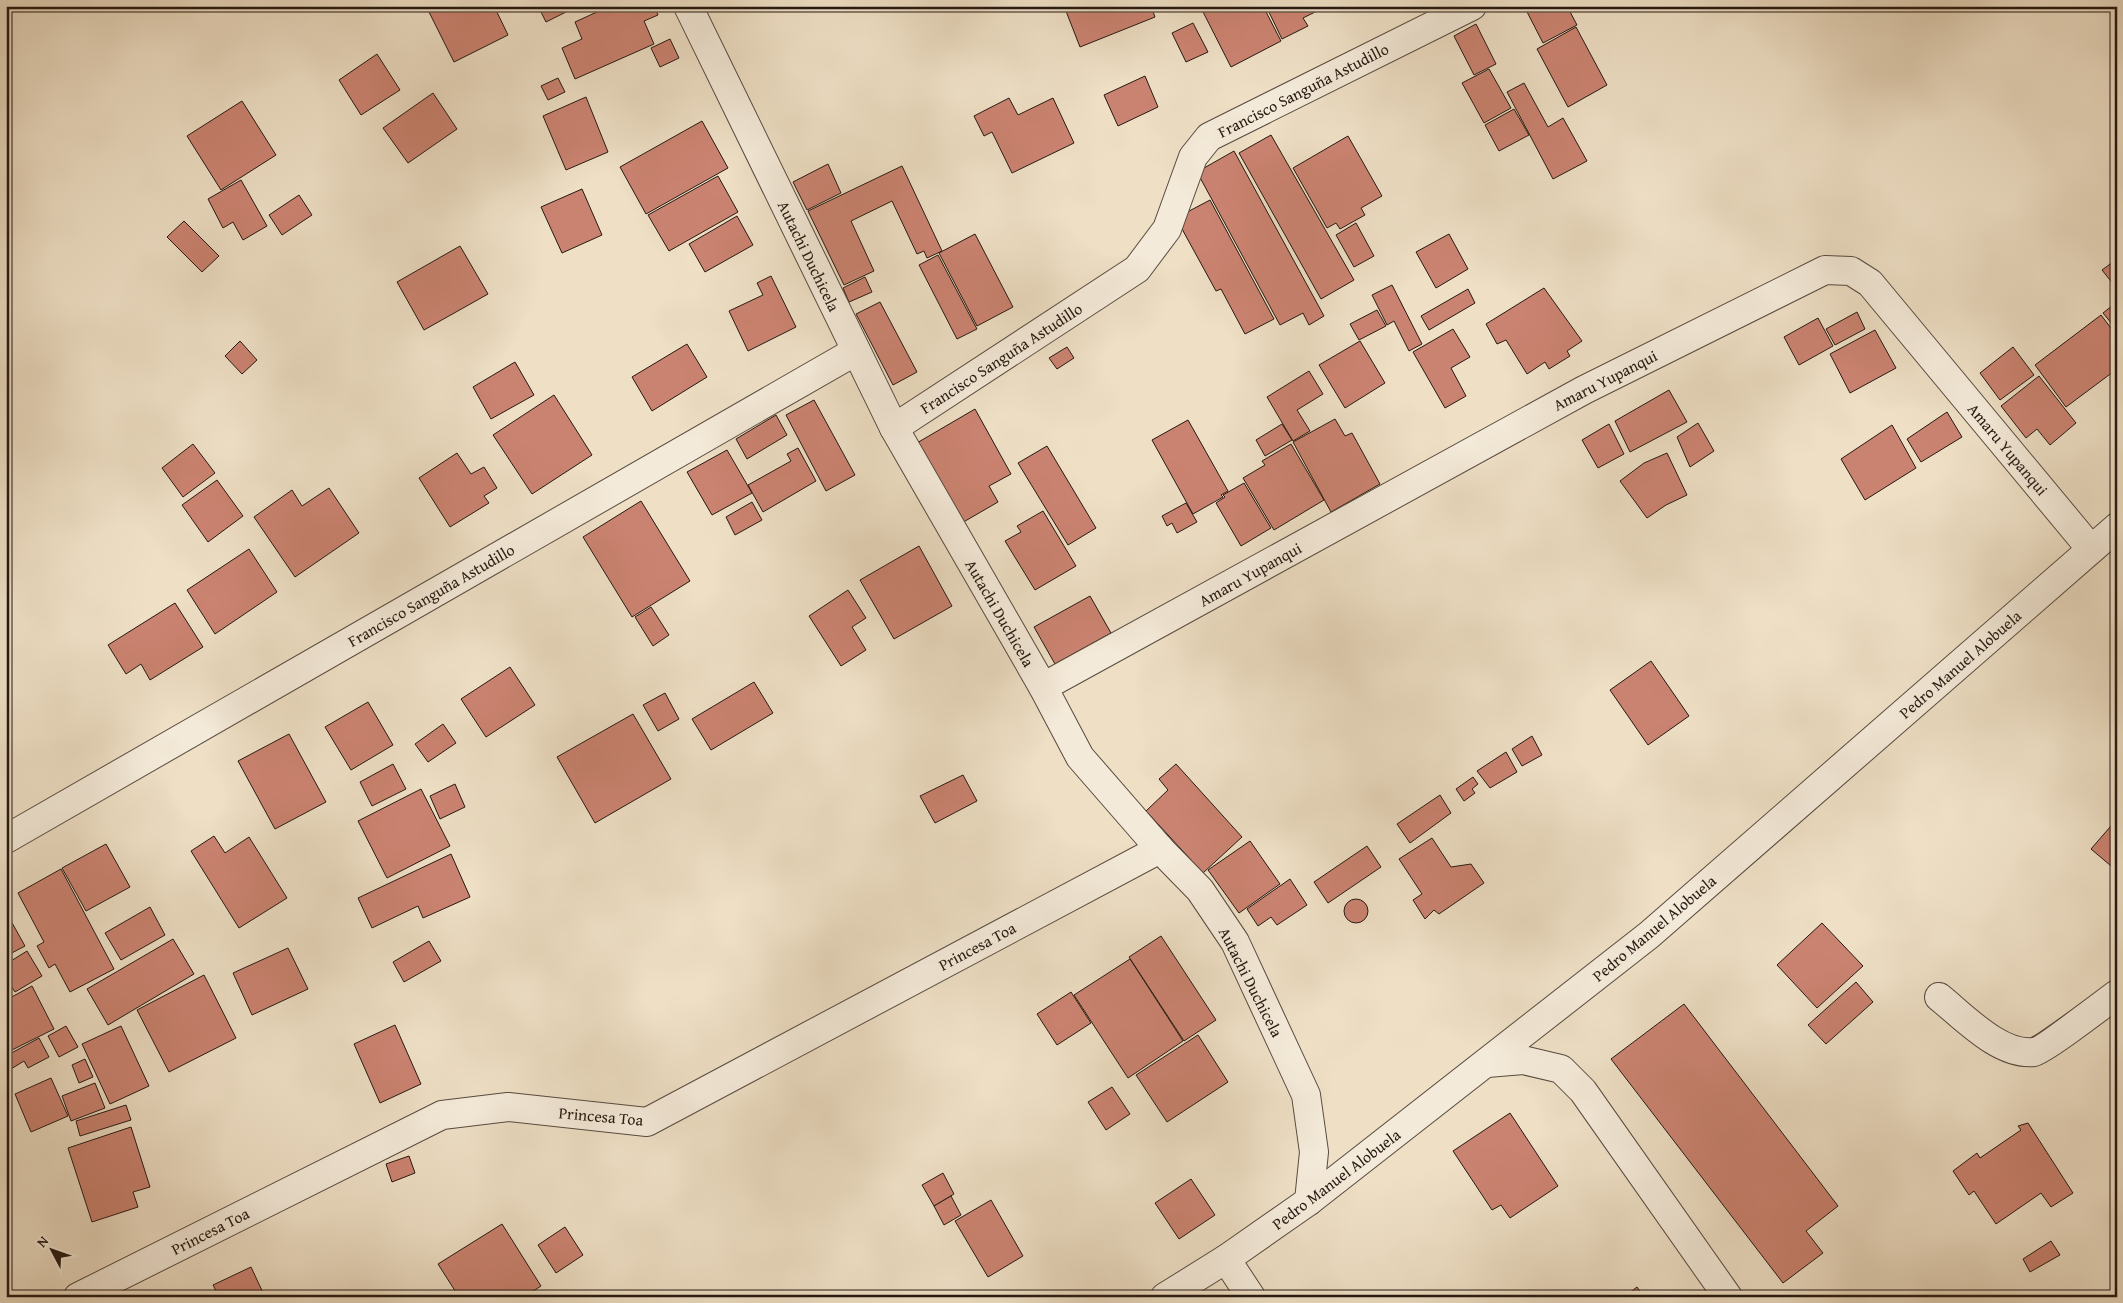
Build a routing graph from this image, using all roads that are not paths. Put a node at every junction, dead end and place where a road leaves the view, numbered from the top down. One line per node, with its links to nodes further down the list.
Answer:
1 (688, 6): 3 (street, Autachi Duchicela)
2 (1472, 6): 4 (street, Francisco Sanguña Astudillo)
3 (856, 350): 4 (street, Autachi Duchicela); 8 (street, Francisco Sanguña Astudillo)
4 (894, 428): 7 (street, Autachi Duchicela)
5 (2117, 527): 6 (street, Pedro Manuel Alobuela)
6 (2091, 549): 7 (street, Amaru Yupanqui); 12 (street, Pedro Manuel Alobuela)
7 (1043, 687): 9 (street, Autachi Duchicela)
8 (6, 839)
9 (1160, 849): 13 (street, Autachi Duchicela); 15 (street, Princesa Toa)
10 (2117, 994): 11 (street)
11 (1939, 997)
12 (1486, 1063): 13 (street, Pedro Manuel Alobuela); 18 (street)
13 (1309, 1201): 14 (street, Pedro Manuel Alobuela)
14 (1226, 1259): 16 (street, Pedro Manuel Alobuela); 17 (street)
15 (78, 1297)
16 (1165, 1297)
17 (1251, 1297)
18 (1728, 1297)

